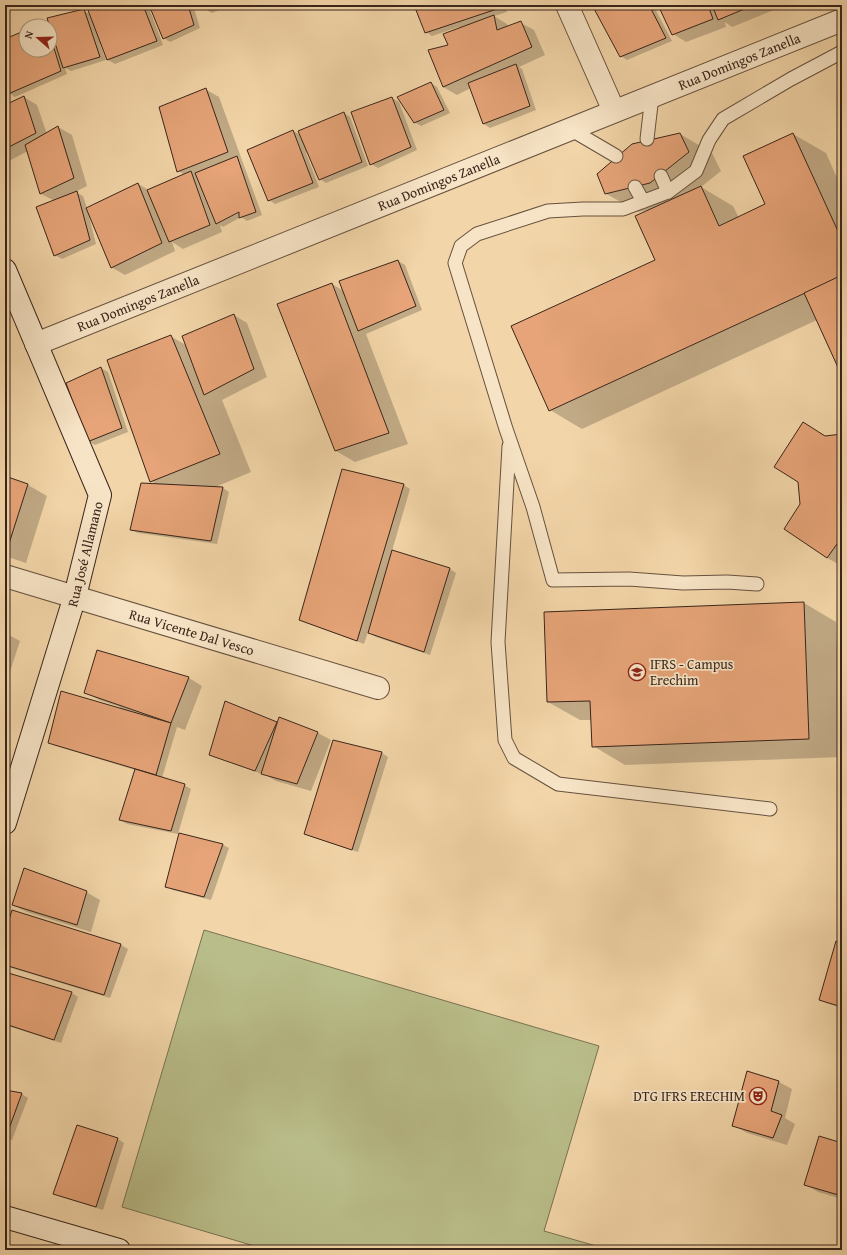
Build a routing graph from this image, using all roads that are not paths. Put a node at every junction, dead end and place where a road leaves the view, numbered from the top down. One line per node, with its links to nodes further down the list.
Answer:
1 (567, 5): 5 (street)
2 (842, 20): 4 (street, Rua Domingos Zanella)
3 (842, 52): 11 (lane)
4 (652, 96): 5 (street, Rua Domingos Zanella); 7 (lane)
5 (614, 112): 6 (street, Rua Domingos Zanella)
6 (570, 129): 8 (lane); 14 (street, Rua Domingos Zanella)
7 (647, 139)
8 (616, 156)
9 (661, 176): 11 (lane)
10 (635, 187): 12 (lane)
11 (668, 192): 12 (lane)
12 (643, 201): 15 (lane)
13 (5, 270): 14 (street, Rua José Allamano)
14 (36, 344): 18 (street, Rua José Allamano)
15 (510, 438): 17 (lane); 20 (lane)
16 (5, 576): 18 (street, Rua Vicente Dal Vesco)
17 (757, 584)
18 (75, 596): 19 (street, Rua Vicente Dal Vesco); 21 (street, Rua José Allamano)
19 (378, 688)
20 (770, 809)
21 (5, 823)
22 (5, 1217): 23 (street)
23 (119, 1250)

